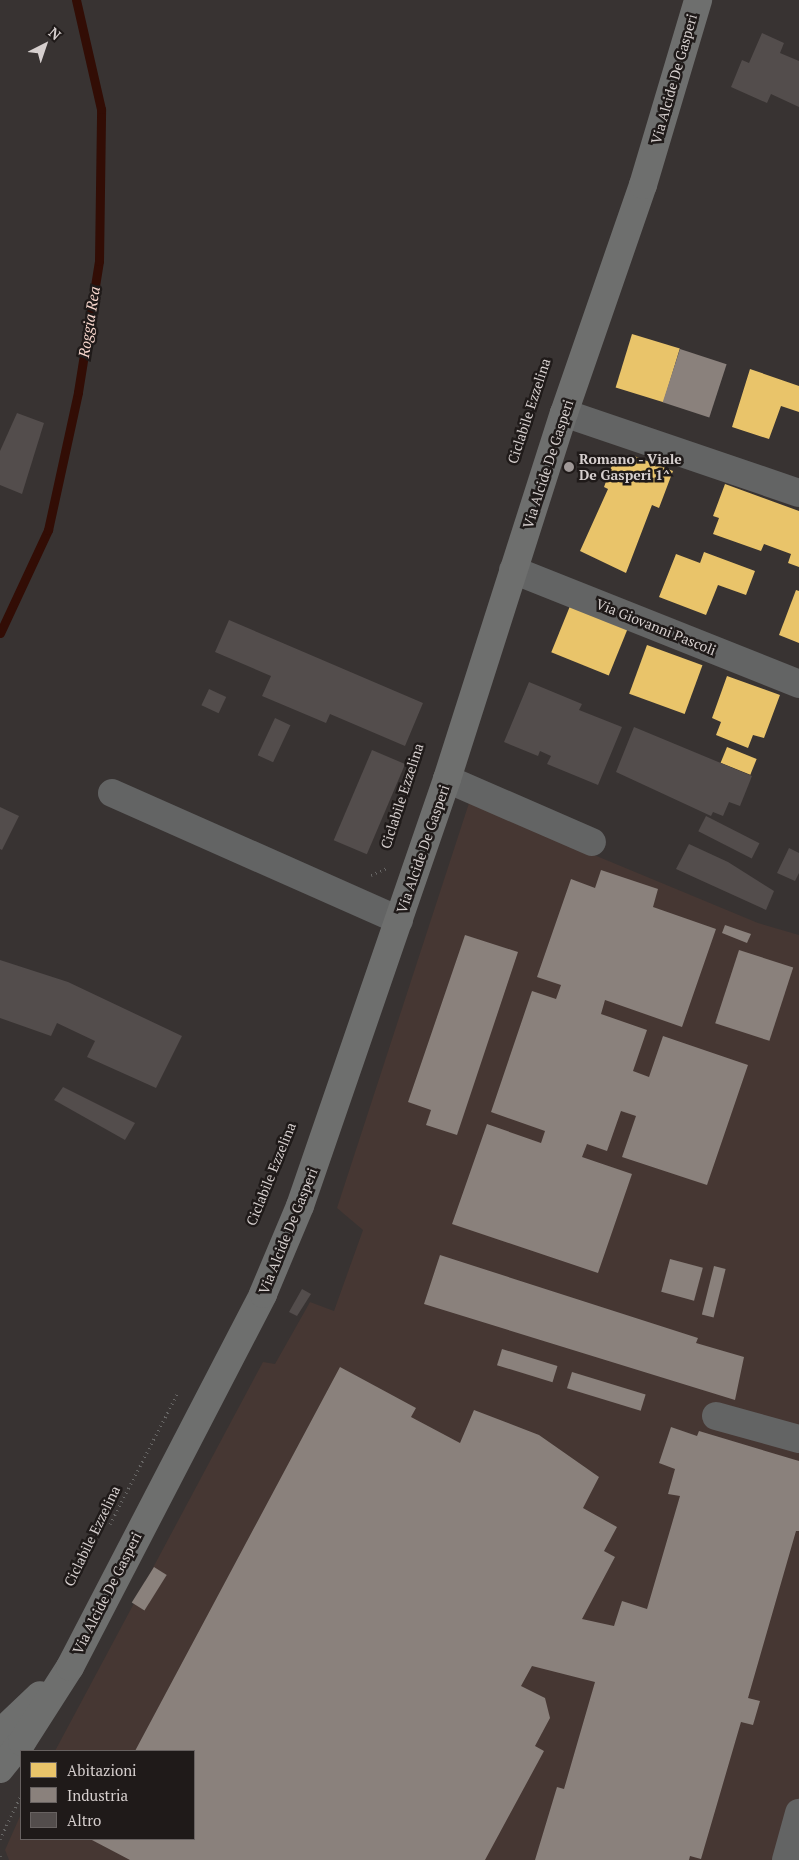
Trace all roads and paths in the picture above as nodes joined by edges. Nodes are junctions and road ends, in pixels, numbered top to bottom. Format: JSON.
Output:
{"nodes":[{"id":1,"x":698,"y":0,"type":"edge"},
{"id":2,"x":564,"y":413,"type":"junction"},
{"id":3,"x":799,"y":493,"type":"edge"},
{"id":4,"x":513,"y":570,"type":"junction"},
{"id":5,"x":799,"y":684,"type":"edge"},
{"id":6,"x":447,"y":780,"type":"junction"},
{"id":7,"x":112,"y":793,"type":"dead end"},
{"id":8,"x":592,"y":842,"type":"dead end"},
{"id":9,"x":391,"y":866,"type":"dead end"},
{"id":10,"x":364,"y":872,"type":"dead end"},
{"id":11,"x":399,"y":920,"type":"junction"},
{"id":12,"x":180,"y":1388,"type":"dead end"},
{"id":13,"x":716,"y":1416,"type":"dead end"},
{"id":14,"x":799,"y":1439,"type":"edge"},
{"id":15,"x":105,"y":1534,"type":"dead end"},
{"id":16,"x":70,"y":1666,"type":"junction"},
{"id":17,"x":0,"y":1732,"type":"edge"},
{"id":18,"x":0,"y":1770,"type":"edge"},
{"id":19,"x":20,"y":1797,"type":"edge"},
{"id":20,"x":799,"y":1813,"type":"edge"},
{"id":21,"x":0,"y":1840,"type":"edge"},
{"id":22,"x":0,"y":1856,"type":"edge"},
{"id":23,"x":2,"y":1860,"type":"edge"},
{"id":24,"x":786,"y":1860,"type":"edge"}],
"edges":[{"from":1,"to":2,"type":"main road","name":"Via Alcide De Gasperi"},
{"from":2,"to":3,"type":"street"},
{"from":2,"to":4,"type":"main road","name":"Via Alcide De Gasperi"},
{"from":4,"to":5,"type":"street","name":"Via Giovanni Pascoli"},
{"from":4,"to":6,"type":"main road","name":"Via Alcide De Gasperi"},
{"from":6,"to":8,"type":"street"},
{"from":6,"to":11,"type":"main road","name":"Via Alcide De Gasperi"},
{"from":7,"to":11,"type":"street"},
{"from":9,"to":10,"type":"path","name":"Ciclabile Ezzelina"},
{"from":11,"to":16,"type":"main road","name":"Via Alcide De Gasperi"},
{"from":12,"to":15,"type":"path","name":"Ciclabile Ezzelina"},
{"from":13,"to":14,"type":"street"},
{"from":16,"to":17,"type":"main road","name":"Via Alcide De Gasperi"},
{"from":16,"to":18,"type":"main road","name":"Via Alcide De Gasperi"},
{"from":19,"to":21,"type":"path"},
{"from":20,"to":24,"type":"street"},
{"from":22,"to":23,"type":"path"}]}
